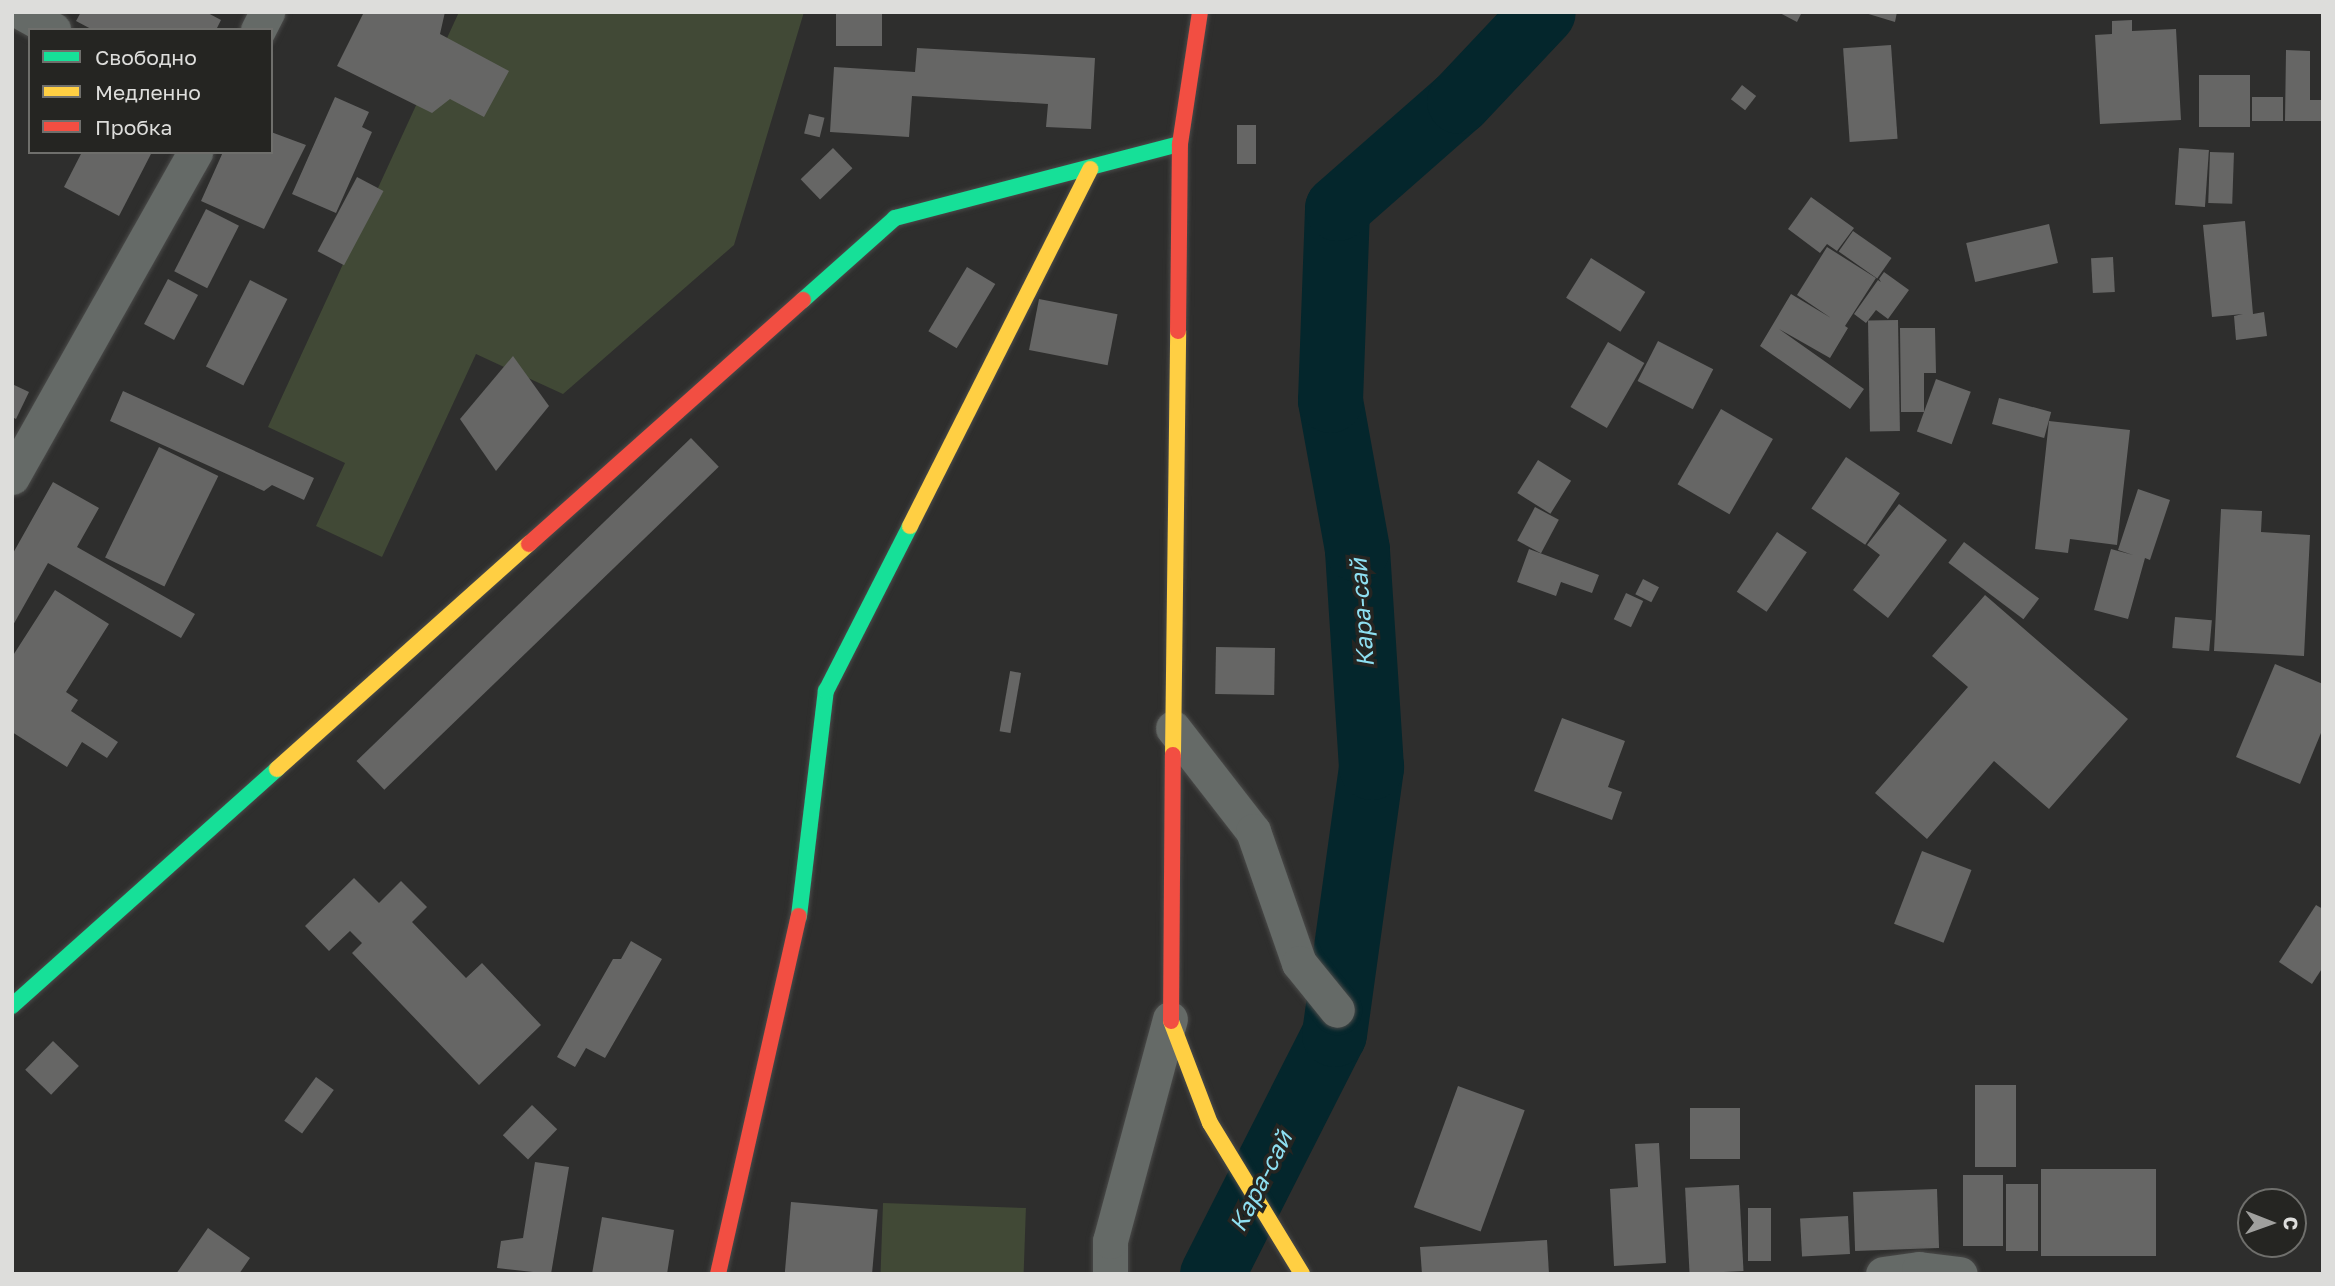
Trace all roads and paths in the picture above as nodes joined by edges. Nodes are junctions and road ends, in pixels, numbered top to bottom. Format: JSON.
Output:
{"nodes":[{"id":1,"x":21,"y":12,"type":"edge"},
{"id":2,"x":267,"y":12,"type":"edge"},
{"id":3,"x":1200,"y":12,"type":"edge"},
{"id":4,"x":49,"y":28,"type":"edge"},
{"id":5,"x":259,"y":28,"type":"edge"},
{"id":6,"x":1180,"y":144,"type":"junction"},
{"id":7,"x":194,"y":154,"type":"edge"},
{"id":8,"x":1090,"y":170,"type":"junction"},
{"id":9,"x":12,"y":477,"type":"edge"},
{"id":10,"x":1173,"y":728,"type":"junction"},
{"id":11,"x":12,"y":1006,"type":"edge"},
{"id":12,"x":1337,"y":1010,"type":"dead end"},
{"id":13,"x":1170,"y":1018,"type":"junction"},
{"id":14,"x":718,"y":1274,"type":"edge"},
{"id":15,"x":1110,"y":1274,"type":"edge"},
{"id":16,"x":1302,"y":1274,"type":"edge"},
{"id":17,"x":1883,"y":1274,"type":"edge"},
{"id":18,"x":1960,"y":1274,"type":"edge"}],
"edges":[{"from":1,"to":4,"type":"street"},
{"from":2,"to":5,"type":"street"},
{"from":3,"to":6,"type":"main road"},
{"from":6,"to":8,"type":"main road"},
{"from":6,"to":10,"type":"main road"},
{"from":7,"to":9,"type":"street"},
{"from":8,"to":11,"type":"main road"},
{"from":8,"to":14,"type":"main road"},
{"from":10,"to":12,"type":"street"},
{"from":10,"to":13,"type":"main road"},
{"from":13,"to":15,"type":"street"},
{"from":13,"to":16,"type":"main road"},
{"from":17,"to":18,"type":"street"}]}
